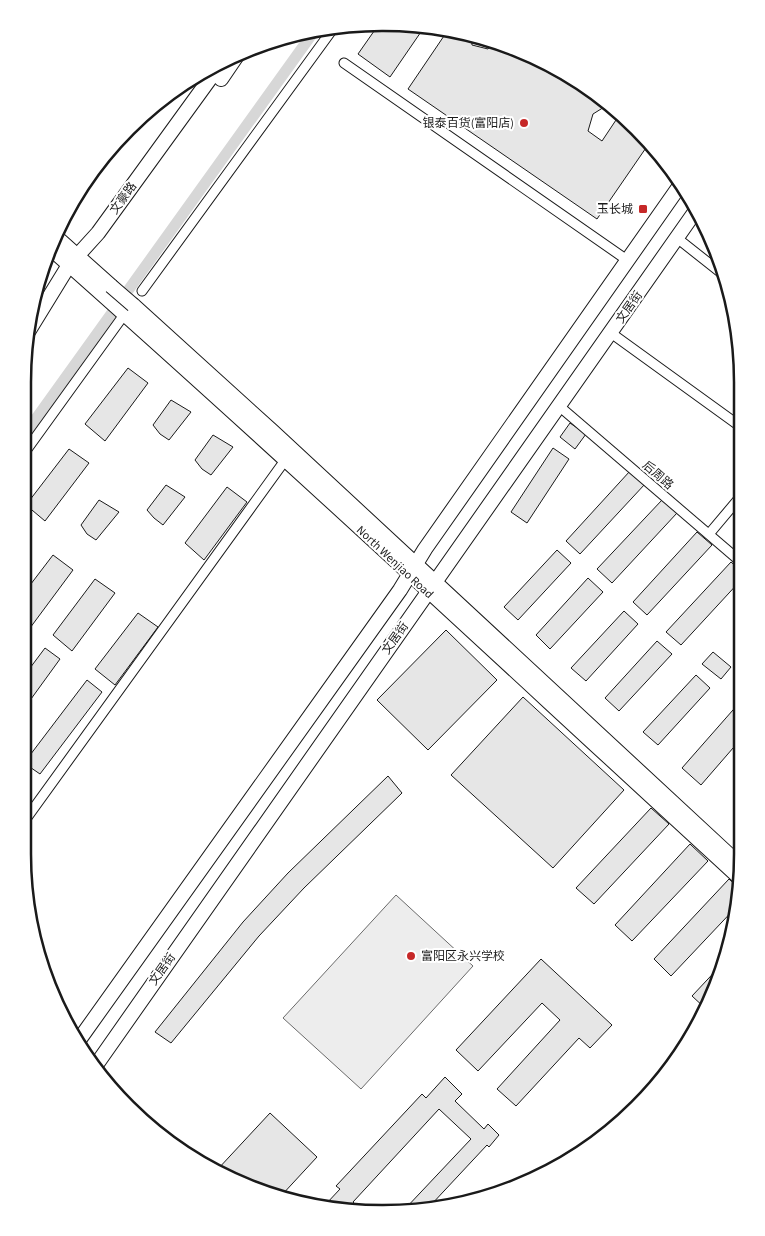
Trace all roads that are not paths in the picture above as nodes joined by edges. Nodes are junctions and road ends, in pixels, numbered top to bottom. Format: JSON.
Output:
{"nodes":[{"id":1,"x":328,"y":36,"type":"edge"},
{"id":2,"x":344,"y":63,"type":"dead end"},
{"id":3,"x":229,"y":66,"type":"edge"},
{"id":4,"x":213,"y":75,"type":"edge"},
{"id":5,"x":677,"y":190,"type":"edge"},
{"id":6,"x":692,"y":216,"type":"edge"},
{"id":7,"x":677,"y":238,"type":"junction"},
{"id":8,"x":60,"y":243,"type":"edge"},
{"id":9,"x":57,"y":252,"type":"edge"},
{"id":10,"x":627,"y":260,"type":"junction"},
{"id":11,"x":77,"y":263,"type":"junction"},
{"id":12,"x":714,"y":267,"type":"edge"},
{"id":13,"x":142,"y":291,"type":"dead end"},
{"id":14,"x":126,"y":313,"type":"junction"},
{"id":15,"x":37,"y":319,"type":"edge"},
{"id":16,"x":611,"y":333,"type":"junction"},
{"id":17,"x":559,"y":406,"type":"junction"},
{"id":18,"x":734,"y":422,"type":"edge"},
{"id":19,"x":31,"y":444,"type":"edge"},
{"id":20,"x":286,"y":459,"type":"junction"},
{"id":21,"x":734,"y":504,"type":"edge"},
{"id":22,"x":709,"y":534,"type":"junction"},
{"id":23,"x":734,"y":556,"type":"edge"},
{"id":24,"x":413,"y":570,"type":"junction"},
{"id":25,"x":431,"y":587,"type":"junction"},
{"id":26,"x":31,"y":812,"type":"edge"},
{"id":27,"x":734,"y":859,"type":"edge"},
{"id":28,"x":733,"y":872,"type":"edge"},
{"id":29,"x":82,"y":1036,"type":"edge"},
{"id":30,"x":99,"y":1061,"type":"edge"}],
"edges":[{"from":1,"to":13,"type":"street"},
{"from":2,"to":10,"type":"street"},
{"from":3,"to":11,"type":"street","name":"文豪路"},
{"from":4,"to":11,"type":"street","name":"文豪路"},
{"from":5,"to":10,"type":"street","name":"文居街"},
{"from":6,"to":7,"type":"street","name":"文居街"},
{"from":7,"to":12,"type":"street"},
{"from":7,"to":16,"type":"street","name":"文居街"},
{"from":8,"to":11,"type":"street","name":"North Wenjiao Road"},
{"from":9,"to":11,"type":"street","name":"North Wenjiao Road"},
{"from":10,"to":24,"type":"street","name":"文居街"},
{"from":11,"to":14,"type":"street","name":"North Wenjiao Road","bridge":true},
{"from":11,"to":15,"type":"street","name":"文豪路"},
{"from":14,"to":19,"type":"street"},
{"from":14,"to":20,"type":"street","name":"North Wenjiao Road"},
{"from":14,"to":24,"type":"street","name":"North Wenjiao Road"},
{"from":16,"to":17,"type":"street","name":"文居街"},
{"from":16,"to":18,"type":"street"},
{"from":17,"to":22,"type":"street","name":"后周路"},
{"from":17,"to":25,"type":"street","name":"文居街"},
{"from":20,"to":24,"type":"street","name":"North Wenjiao Road"},
{"from":20,"to":26,"type":"street"},
{"from":21,"to":22,"type":"street"},
{"from":22,"to":23,"type":"street","name":"后周路"},
{"from":24,"to":25,"type":"street","name":"North Wenjiao Road"},
{"from":24,"to":29,"type":"street","name":"文居街"},
{"from":25,"to":27,"type":"street","name":"North Wenjiao Road"},
{"from":25,"to":28,"type":"street","name":"North Wenjiao Road"},
{"from":25,"to":30,"type":"street","name":"文居街"}]}
